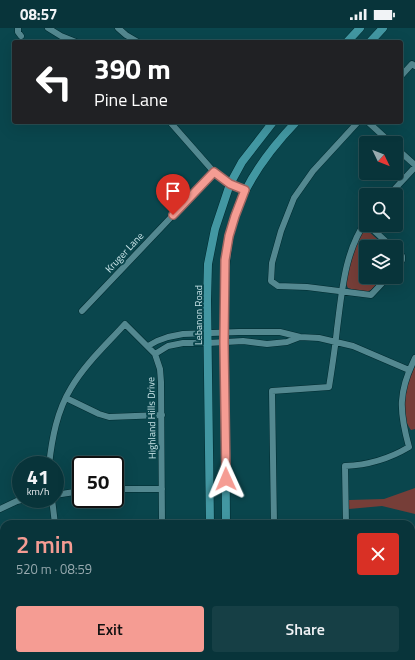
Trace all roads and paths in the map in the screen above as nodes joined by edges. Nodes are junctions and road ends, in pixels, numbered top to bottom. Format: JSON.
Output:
{"nodes":[{"id":1,"x":18,"y":28,"type":"edge"},
{"id":2,"x":48,"y":28,"type":"edge"},
{"id":3,"x":118,"y":28,"type":"edge"},
{"id":4,"x":360,"y":28,"type":"edge"},
{"id":5,"x":383,"y":28,"type":"edge"},
{"id":6,"x":21,"y":36,"type":"dead end"},
{"id":7,"x":71,"y":40,"type":"edge"},
{"id":8,"x":135,"y":40,"type":"edge"},
{"id":9,"x":349,"y":40,"type":"edge"},
{"id":10,"x":372,"y":40,"type":"edge"},
{"id":11,"x":414,"y":65,"type":"edge"},
{"id":12,"x":403,"y":74,"type":"edge"},
{"id":13,"x":172,"y":124,"type":"edge"},
{"id":14,"x":271,"y":124,"type":"edge"},
{"id":15,"x":294,"y":124,"type":"edge"},
{"id":16,"x":356,"y":124,"type":"edge"},
{"id":17,"x":370,"y":124,"type":"edge"},
{"id":18,"x":383,"y":136,"type":"edge"},
{"id":19,"x":403,"y":155,"type":"edge"},
{"id":20,"x":415,"y":166,"type":"edge"},
{"id":21,"x":214,"y":172,"type":"junction"},
{"id":22,"x":230,"y":184,"type":"junction"},
{"id":23,"x":396,"y":188,"type":"edge"},
{"id":24,"x":245,"y":190,"type":"junction"},
{"id":25,"x":360,"y":232,"type":"edge"},
{"id":26,"x":376,"y":232,"type":"edge"},
{"id":27,"x":384,"y":240,"type":"edge"},
{"id":28,"x":382,"y":284,"type":"edge"},
{"id":29,"x":342,"y":291,"type":"junction"},
{"id":30,"x":82,"y":311,"type":"dead end"},
{"id":31,"x":224,"y":332,"type":"junction"},
{"id":32,"x":207,"y":333,"type":"junction"},
{"id":33,"x":300,"y":337,"type":"junction"},
{"id":34,"x":336,"y":341,"type":"junction"},
{"id":35,"x":224,"y":342,"type":"junction"},
{"id":36,"x":208,"y":343,"type":"junction"},
{"id":37,"x":148,"y":346,"type":"junction"},
{"id":38,"x":155,"y":354,"type":"junction"},
{"id":39,"x":415,"y":358,"type":"edge"},
{"id":40,"x":409,"y":370,"type":"junction"},
{"id":41,"x":66,"y":398,"type":"junction"},
{"id":42,"x":162,"y":415,"type":"junction"},
{"id":43,"x":50,"y":456,"type":"edge"},
{"id":44,"x":124,"y":489,"type":"edge"},
{"id":45,"x":162,"y":489,"type":"junction"},
{"id":46,"x":12,"y":503,"type":"edge"},
{"id":47,"x":53,"y":508,"type":"edge"},
{"id":48,"x":0,"y":509,"type":"edge"},
{"id":49,"x":55,"y":520,"type":"edge"},
{"id":50,"x":162,"y":520,"type":"edge"},
{"id":51,"x":210,"y":520,"type":"edge"},
{"id":52,"x":226,"y":520,"type":"edge"},
{"id":53,"x":274,"y":520,"type":"edge"},
{"id":54,"x":346,"y":520,"type":"edge"}],
"edges":[{"from":1,"to":6,"type":"street"},
{"from":2,"to":7,"type":"street"},
{"from":3,"to":8,"type":"street"},
{"from":4,"to":9,"type":"main road"},
{"from":5,"to":10,"type":"main road"},
{"from":11,"to":12,"type":"street"},
{"from":13,"to":21,"type":"street"},
{"from":14,"to":22,"type":"main road","name":"Lebanon Road"},
{"from":15,"to":24,"type":"main road"},
{"from":16,"to":29,"type":"street"},
{"from":17,"to":18,"type":"street"},
{"from":19,"to":20,"type":"street"},
{"from":20,"to":23,"type":"street"},
{"from":21,"to":22,"type":"street"},
{"from":21,"to":30,"type":"street","name":"Kruger Lane"},
{"from":22,"to":24,"type":"street"},
{"from":22,"to":32,"type":"main road","name":"Lebanon Road"},
{"from":24,"to":31,"type":"main road"},
{"from":25,"to":29,"type":"street"},
{"from":26,"to":27,"type":"street"},
{"from":28,"to":29,"type":"street"},
{"from":29,"to":34,"type":"street"},
{"from":31,"to":32,"type":"street"},
{"from":31,"to":33,"type":"street"},
{"from":31,"to":35,"type":"main road"},
{"from":32,"to":36,"type":"main road","name":"Lebanon Road"},
{"from":32,"to":37,"type":"street"},
{"from":33,"to":34,"type":"street"},
{"from":33,"to":35,"type":"street"},
{"from":34,"to":40,"type":"street"},
{"from":34,"to":53,"type":"street"},
{"from":35,"to":36,"type":"street"},
{"from":35,"to":52,"type":"main road"},
{"from":36,"to":38,"type":"street"},
{"from":36,"to":51,"type":"main road","name":"Lebanon Road"},
{"from":37,"to":38,"type":"street","name":"Highland Hills Drive"},
{"from":37,"to":41,"type":"street","name":"Highland Hills Drive"},
{"from":38,"to":42,"type":"street","name":"Highland Hills Drive"},
{"from":39,"to":40,"type":"street"},
{"from":40,"to":54,"type":"street"},
{"from":41,"to":42,"type":"street"},
{"from":41,"to":43,"type":"street"},
{"from":42,"to":45,"type":"street","name":"Highland Hills Drive"},
{"from":44,"to":45,"type":"street"},
{"from":45,"to":50,"type":"street","name":"Highland Hills Drive"},
{"from":46,"to":48,"type":"street"},
{"from":47,"to":49,"type":"street"}]}
